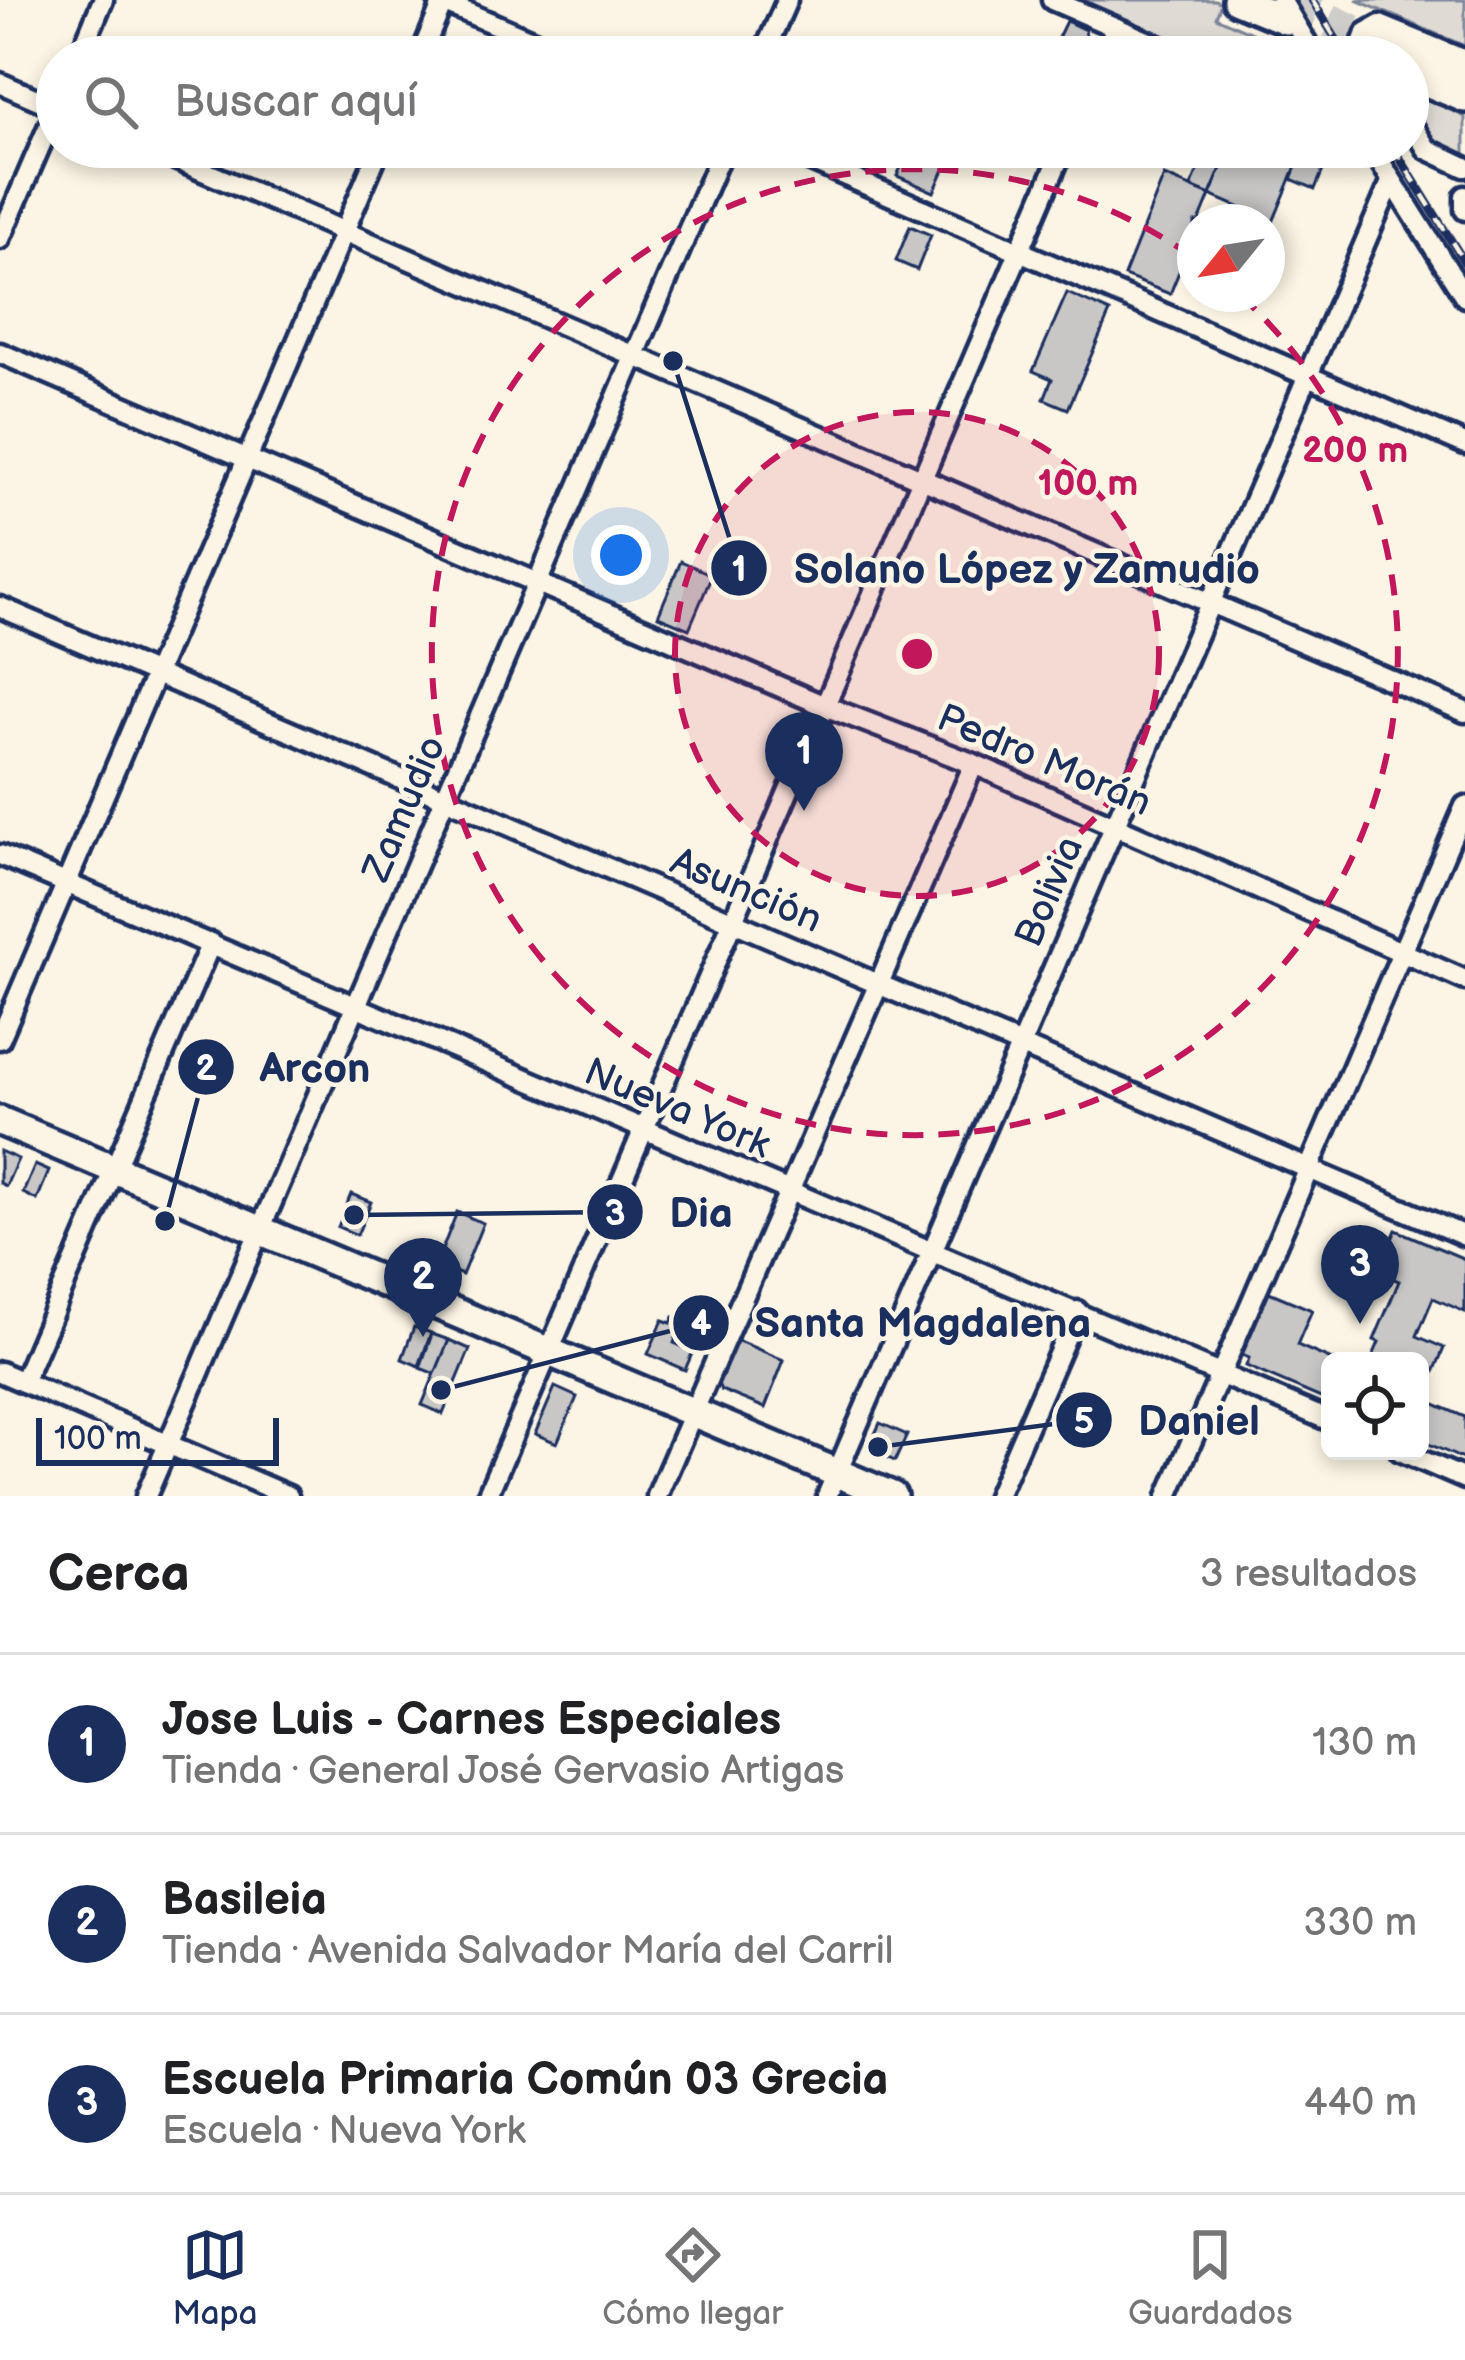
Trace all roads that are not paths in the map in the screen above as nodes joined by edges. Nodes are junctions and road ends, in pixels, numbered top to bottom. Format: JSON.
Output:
{"nodes":[{"id":1,"x":103,"y":0,"type":"edge"},
{"id":2,"x":787,"y":0,"type":"edge"},
{"id":3,"x":1052,"y":0,"type":"edge"},
{"id":4,"x":1238,"y":0,"type":"edge"},
{"id":5,"x":442,"y":1,"type":"edge"},
{"id":6,"x":1284,"y":10,"type":"edge"},
{"id":7,"x":1116,"y":28,"type":"junction"},
{"id":8,"x":88,"y":36,"type":"edge"},
{"id":9,"x":428,"y":36,"type":"edge"},
{"id":10,"x":523,"y":36,"type":"edge"},
{"id":11,"x":771,"y":36,"type":"edge"},
{"id":12,"x":1112,"y":36,"type":"edge"},
{"id":13,"x":1135,"y":36,"type":"edge"},
{"id":14,"x":1301,"y":36,"type":"tunnel mouth"},
{"id":15,"x":1365,"y":36,"type":"tunnel mouth"},
{"id":16,"x":1407,"y":36,"type":"edge"},
{"id":17,"x":1429,"y":45,"type":"edge"},
{"id":18,"x":1465,"y":60,"type":"edge"},
{"id":19,"x":1429,"y":65,"type":"edge"},
{"id":20,"x":1465,"y":76,"type":"edge"},
{"id":21,"x":0,"y":83,"type":"edge"},
{"id":22,"x":1429,"y":83,"type":"edge"},
{"id":23,"x":1465,"y":98,"type":"edge"},
{"id":24,"x":36,"y":99,"type":"edge"},
{"id":25,"x":1429,"y":150,"type":"edge"},
{"id":26,"x":36,"y":156,"type":"edge"},
{"id":27,"x":1465,"y":167,"type":"edge"},
{"id":28,"x":195,"y":168,"type":"edge"},
{"id":29,"x":371,"y":168,"type":"edge"},
{"id":30,"x":715,"y":168,"type":"edge"},
{"id":31,"x":827,"y":168,"type":"edge"},
{"id":32,"x":1055,"y":168,"type":"edge"},
{"id":33,"x":1383,"y":168,"type":"edge"},
{"id":34,"x":1391,"y":182,"type":"junction"},
{"id":35,"x":1465,"y":196,"type":"edge"},
{"id":36,"x":1465,"y":210,"type":"edge"},
{"id":37,"x":343,"y":232,"type":"junction"},
{"id":38,"x":0,"y":239,"type":"edge"},
{"id":39,"x":1019,"y":251,"type":"junction"},
{"id":40,"x":1465,"y":298,"type":"edge"},
{"id":41,"x":0,"y":353,"type":"edge"},
{"id":42,"x":636,"y":357,"type":"junction"},
{"id":43,"x":1309,"y":376,"type":"junction"},
{"id":44,"x":1465,"y":443,"type":"edge"},
{"id":45,"x":247,"y":459,"type":"junction"},
{"id":46,"x":920,"y":478,"type":"junction"},
{"id":47,"x":537,"y":582,"type":"junction"},
{"id":48,"x":1209,"y":602,"type":"junction"},
{"id":49,"x":0,"y":607,"type":"edge"},
{"id":50,"x":155,"y":674,"type":"junction"},
{"id":51,"x":824,"y":706,"type":"junction"},
{"id":52,"x":1465,"y":712,"type":"edge"},
{"id":53,"x":974,"y":764,"type":"junction"},
{"id":54,"x":444,"y":798,"type":"junction"},
{"id":55,"x":1465,"y":806,"type":"edge"},
{"id":56,"x":1114,"y":827,"type":"junction"},
{"id":57,"x":0,"y":855,"type":"edge"},
{"id":58,"x":67,"y":884,"type":"junction"},
{"id":59,"x":732,"y":921,"type":"junction"},
{"id":60,"x":211,"y":943,"type":"junction"},
{"id":61,"x":1401,"y":953,"type":"junction"},
{"id":62,"x":1465,"y":980,"type":"edge"},
{"id":63,"x":878,"y":984,"type":"junction"},
{"id":64,"x":358,"y":1008,"type":"junction"},
{"id":65,"x":0,"y":1039,"type":"edge"},
{"id":66,"x":1019,"y":1045,"type":"junction"},
{"id":67,"x":0,"y":1121,"type":"edge"},
{"id":68,"x":642,"y":1130,"type":"junction"},
{"id":69,"x":113,"y":1168,"type":"junction"},
{"id":70,"x":1308,"y":1169,"type":"junction"},
{"id":71,"x":788,"y":1192,"type":"junction"},
{"id":72,"x":262,"y":1230,"type":"junction"},
{"id":73,"x":1465,"y":1236,"type":"edge"},
{"id":74,"x":931,"y":1250,"type":"junction"},
{"id":75,"x":1077,"y":1311,"type":"junction"},
{"id":76,"x":548,"y":1350,"type":"junction"},
{"id":77,"x":0,"y":1372,"type":"edge"},
{"id":78,"x":1221,"y":1374,"type":"junction"},
{"id":79,"x":23,"y":1382,"type":"junction"},
{"id":80,"x":692,"y":1412,"type":"junction"},
{"id":81,"x":1321,"y":1417,"type":"edge"},
{"id":82,"x":168,"y":1444,"type":"junction"},
{"id":83,"x":1421,"y":1460,"type":"edge"},
{"id":84,"x":1465,"y":1479,"type":"edge"},
{"id":85,"x":832,"y":1484,"type":"edge"},
{"id":86,"x":146,"y":1496,"type":"edge"},
{"id":87,"x":288,"y":1496,"type":"edge"},
{"id":88,"x":487,"y":1496,"type":"edge"},
{"id":89,"x":657,"y":1496,"type":"edge"},
{"id":90,"x":892,"y":1496,"type":"edge"},
{"id":91,"x":997,"y":1496,"type":"edge"},
{"id":92,"x":1168,"y":1496,"type":"edge"}],
"edges":[{"from":1,"to":8,"type":"street"},
{"from":2,"to":11,"type":"street"},
{"from":3,"to":7,"type":"street"},
{"from":4,"to":6,"type":"main road"},
{"from":5,"to":9,"type":"street"},
{"from":5,"to":10,"type":"street"},
{"from":6,"to":14,"type":"street"},
{"from":7,"to":12,"type":"street"},
{"from":7,"to":13,"type":"street"},
{"from":15,"to":16,"type":"street"},
{"from":17,"to":18,"type":"street"},
{"from":19,"to":20,"type":"main road"},
{"from":21,"to":24,"type":"street"},
{"from":22,"to":23,"type":"main road"},
{"from":25,"to":27,"type":"street"},
{"from":26,"to":38,"type":"street"},
{"from":28,"to":37,"type":"street"},
{"from":29,"to":37,"type":"street"},
{"from":30,"to":42,"type":"street","name":"Zamudio"},
{"from":31,"to":39,"type":"street"},
{"from":32,"to":39,"type":"street"},
{"from":33,"to":34,"type":"street"},
{"from":34,"to":40,"type":"street"},
{"from":34,"to":43,"type":"street","name":"Bolivia"},
{"from":35,"to":36,"type":"street"},
{"from":37,"to":42,"type":"street"},
{"from":37,"to":45,"type":"street"},
{"from":39,"to":43,"type":"street"},
{"from":39,"to":46,"type":"street"},
{"from":41,"to":45,"type":"street","name":"Pedro Morán"},
{"from":42,"to":46,"type":"street"},
{"from":42,"to":47,"type":"street","name":"Zamudio"},
{"from":43,"to":44,"type":"street"},
{"from":43,"to":48,"type":"street","name":"Bolivia"},
{"from":45,"to":47,"type":"street","name":"Pedro Morán"},
{"from":45,"to":50,"type":"street"},
{"from":46,"to":48,"type":"street"},
{"from":46,"to":51,"type":"street"},
{"from":47,"to":51,"type":"street","name":"Pedro Morán"},
{"from":47,"to":54,"type":"street","name":"Zamudio"},
{"from":48,"to":52,"type":"street"},
{"from":48,"to":56,"type":"street","name":"Bolivia"},
{"from":49,"to":50,"type":"street","name":"Asunción"},
{"from":50,"to":54,"type":"street","name":"Asunción"},
{"from":50,"to":58,"type":"street"},
{"from":51,"to":53,"type":"street","name":"Pedro Morán"},
{"from":51,"to":59,"type":"street"},
{"from":53,"to":56,"type":"street","name":"Pedro Morán"},
{"from":53,"to":63,"type":"street"},
{"from":54,"to":59,"type":"street","name":"Asunción"},
{"from":54,"to":64,"type":"street","name":"Zamudio"},
{"from":55,"to":61,"type":"street"},
{"from":56,"to":61,"type":"street","name":"Pedro Morán"},
{"from":56,"to":66,"type":"street","name":"Bolivia"},
{"from":57,"to":58,"type":"street","name":"Nueva York"},
{"from":58,"to":60,"type":"street","name":"Nueva York"},
{"from":58,"to":65,"type":"street"},
{"from":59,"to":63,"type":"street","name":"Asunción"},
{"from":59,"to":68,"type":"street"},
{"from":60,"to":64,"type":"street","name":"Nueva York"},
{"from":60,"to":69,"type":"street"},
{"from":61,"to":62,"type":"street","name":"Pedro Morán"},
{"from":61,"to":70,"type":"street"},
{"from":63,"to":66,"type":"street","name":"Asunción"},
{"from":63,"to":71,"type":"street"},
{"from":64,"to":68,"type":"street","name":"Nueva York"},
{"from":64,"to":72,"type":"street","name":"Zamudio"},
{"from":66,"to":70,"type":"street","name":"Asunción"},
{"from":66,"to":74,"type":"street","name":"Bolivia"},
{"from":67,"to":69,"type":"main road"},
{"from":68,"to":71,"type":"street","name":"Nueva York"},
{"from":68,"to":76,"type":"street"},
{"from":69,"to":72,"type":"main road"},
{"from":69,"to":79,"type":"street"},
{"from":70,"to":73,"type":"street","name":"Asunción"},
{"from":70,"to":78,"type":"street"},
{"from":71,"to":74,"type":"street","name":"Nueva York"},
{"from":71,"to":80,"type":"street"},
{"from":72,"to":76,"type":"main road"},
{"from":72,"to":82,"type":"street","name":"Zamudio"},
{"from":74,"to":75,"type":"street","name":"Nueva York"},
{"from":74,"to":85,"type":"street","name":"Bolivia"},
{"from":75,"to":78,"type":"street","name":"Nueva York"},
{"from":75,"to":91,"type":"street"},
{"from":76,"to":80,"type":"main road"},
{"from":76,"to":88,"type":"street"},
{"from":77,"to":79,"type":"street"},
{"from":78,"to":81,"type":"street","name":"Nueva York"},
{"from":78,"to":92,"type":"street"},
{"from":79,"to":82,"type":"street"},
{"from":80,"to":85,"type":"main road"},
{"from":80,"to":89,"type":"street"},
{"from":82,"to":86,"type":"street","name":"Zamudio"},
{"from":82,"to":87,"type":"street"},
{"from":83,"to":84,"type":"street"},
{"from":85,"to":90,"type":"main road"}]}
